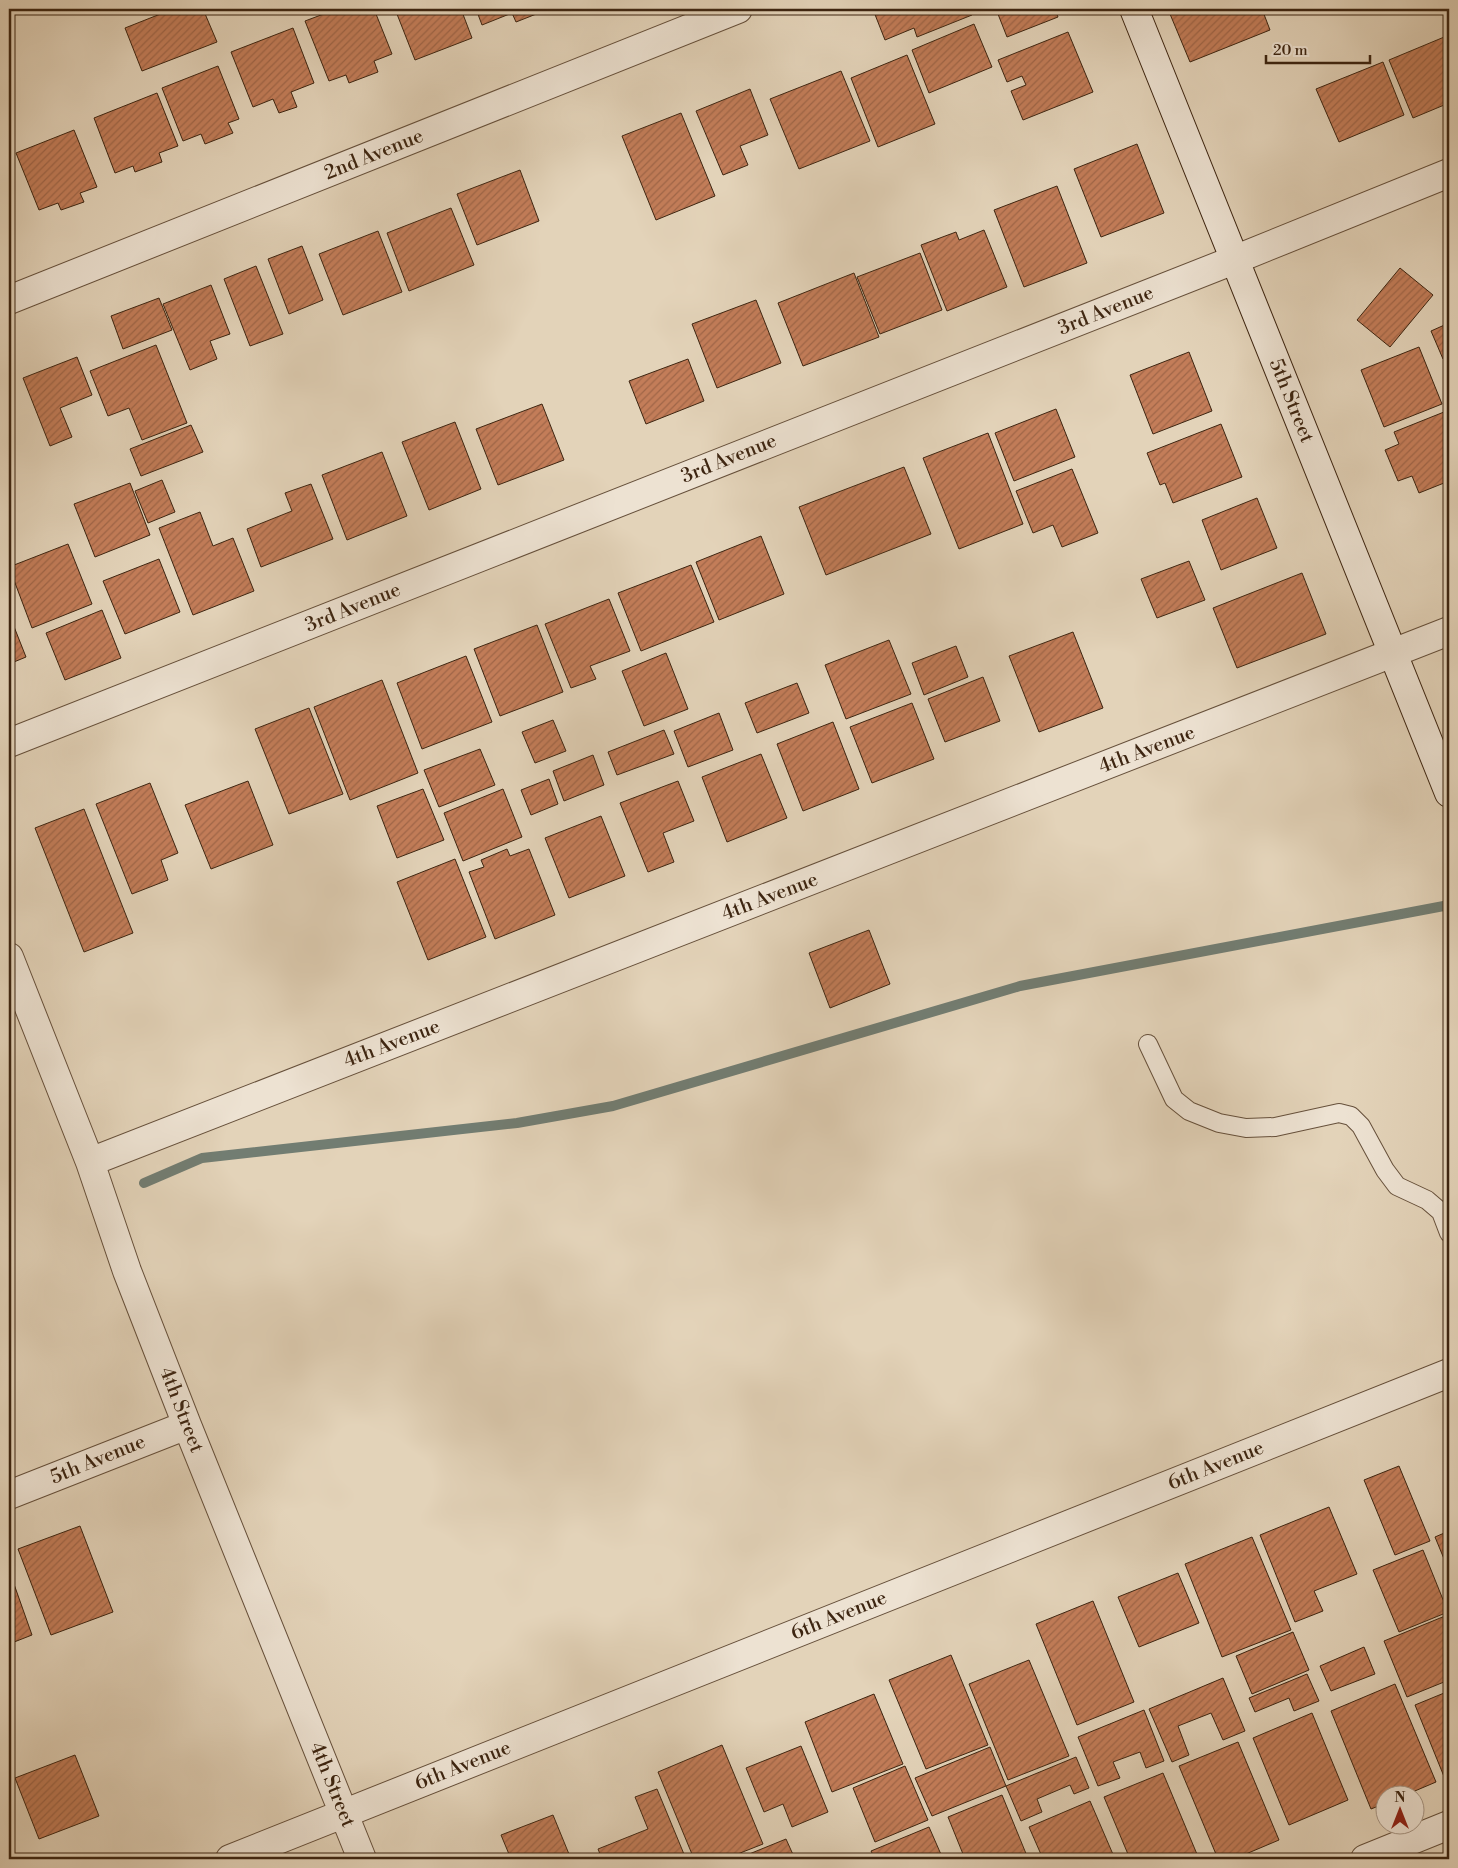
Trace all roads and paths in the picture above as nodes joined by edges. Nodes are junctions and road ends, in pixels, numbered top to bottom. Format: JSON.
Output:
{"nodes":[{"id":1,"x":738,"y":9,"type":"edge"},
{"id":2,"x":1134,"y":9,"type":"edge"},
{"id":3,"x":1449,"y":173,"type":"edge"},
{"id":4,"x":1234,"y":260,"type":"junction"},
{"id":5,"x":9,"y":300,"type":"edge"},
{"id":6,"x":1449,"y":631,"type":"edge"},
{"id":7,"x":1394,"y":653,"type":"junction"},
{"id":8,"x":9,"y":743,"type":"edge"},
{"id":9,"x":1449,"y":793,"type":"edge"},
{"id":10,"x":9,"y":957,"type":"edge"},
{"id":11,"x":1148,"y":1044,"type":"dead end"},
{"id":12,"x":90,"y":1162,"type":"junction"},
{"id":13,"x":1449,"y":1233,"type":"edge"},
{"id":14,"x":1449,"y":1373,"type":"edge"},
{"id":15,"x":187,"y":1425,"type":"junction"},
{"id":16,"x":9,"y":1495,"type":"edge"},
{"id":17,"x":344,"y":1813,"type":"junction"},
{"id":18,"x":1449,"y":1825,"type":"edge"},
{"id":19,"x":230,"y":1859,"type":"edge"},
{"id":20,"x":362,"y":1859,"type":"edge"},
{"id":21,"x":1365,"y":1859,"type":"edge"}],
"edges":[{"from":1,"to":5,"type":"street","name":"2nd Avenue"},
{"from":2,"to":4,"type":"street","name":"5th Street"},
{"from":3,"to":4,"type":"street","name":"3rd Avenue"},
{"from":4,"to":7,"type":"street","name":"5th Street"},
{"from":4,"to":8,"type":"street","name":"3rd Avenue"},
{"from":6,"to":7,"type":"street","name":"4th Avenue"},
{"from":7,"to":9,"type":"street","name":"5th Street"},
{"from":7,"to":12,"type":"street","name":"4th Avenue"},
{"from":10,"to":12,"type":"street","name":"4th Street"},
{"from":11,"to":13,"type":"lane"},
{"from":12,"to":15,"type":"street","name":"4th Street"},
{"from":14,"to":17,"type":"street","name":"6th Avenue"},
{"from":15,"to":16,"type":"street","name":"5th Avenue"},
{"from":15,"to":17,"type":"street","name":"4th Street"},
{"from":17,"to":19,"type":"street","name":"6th Avenue"},
{"from":17,"to":20,"type":"street","name":"4th Street"},
{"from":18,"to":21,"type":"street"}]}
